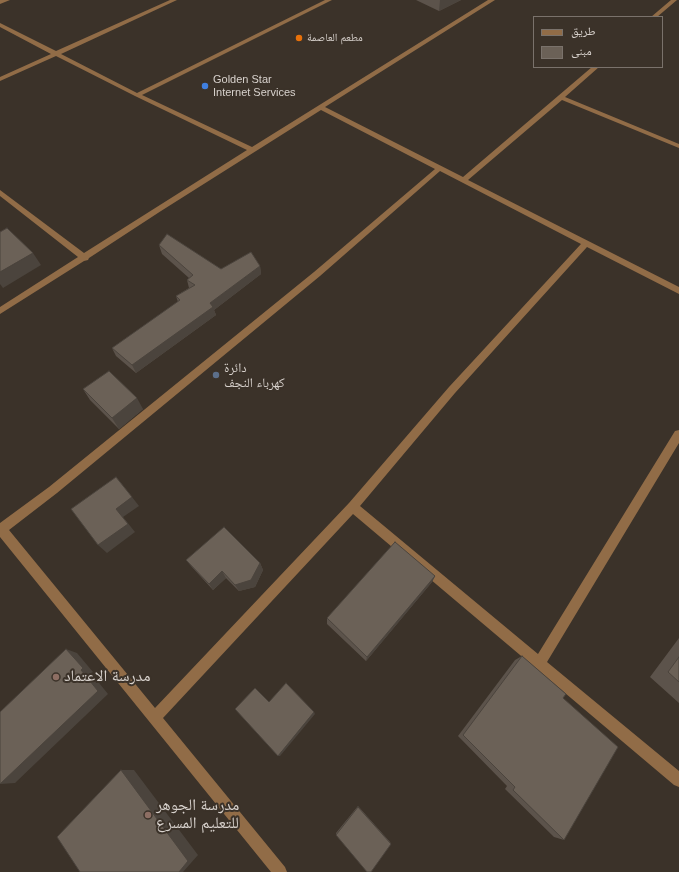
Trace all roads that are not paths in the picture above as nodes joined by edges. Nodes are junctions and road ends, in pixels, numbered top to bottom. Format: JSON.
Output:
{"nodes":[{"id":1,"x":7,"y":0,"type":"edge"},
{"id":2,"x":174,"y":0,"type":"edge"},
{"id":3,"x":318,"y":0,"type":"edge"},
{"id":4,"x":492,"y":0,"type":"edge"},
{"id":5,"x":674,"y":0,"type":"edge"},
{"id":6,"x":327,"y":1,"type":"edge"},
{"id":7,"x":0,"y":2,"type":"edge"},
{"id":8,"x":655,"y":16,"type":"edge"},
{"id":9,"x":0,"y":25,"type":"edge"},
{"id":10,"x":56,"y":54,"type":"junction"},
{"id":11,"x":595,"y":68,"type":"edge"},
{"id":12,"x":0,"y":80,"type":"edge"},
{"id":13,"x":137,"y":95,"type":"junction"},
{"id":14,"x":561,"y":97,"type":"junction"},
{"id":15,"x":322,"y":108,"type":"junction"},
{"id":16,"x":679,"y":146,"type":"edge"},
{"id":17,"x":253,"y":150,"type":"junction"},
{"id":18,"x":440,"y":168,"type":"junction"},
{"id":19,"x":463,"y":181,"type":"junction"},
{"id":20,"x":0,"y":192,"type":"edge"},
{"id":21,"x":586,"y":243,"type":"junction"},
{"id":22,"x":85,"y":258,"type":"junction"},
{"id":23,"x":679,"y":291,"type":"edge"},
{"id":24,"x":0,"y":311,"type":"edge"},
{"id":25,"x":679,"y":434,"type":"edge"},
{"id":26,"x":353,"y":507,"type":"junction"},
{"id":27,"x":0,"y":529,"type":"edge"},
{"id":28,"x":540,"y":662,"type":"junction"},
{"id":29,"x":154,"y":718,"type":"junction"},
{"id":30,"x":679,"y":780,"type":"edge"},
{"id":31,"x":280,"y":872,"type":"edge"}],
"edges":[{"from":1,"to":7,"type":"street"},
{"from":2,"to":10,"type":"street"},
{"from":3,"to":6,"type":"street"},
{"from":4,"to":15,"type":"street"},
{"from":5,"to":8,"type":"street"},
{"from":6,"to":13,"type":"street"},
{"from":9,"to":10,"type":"street"},
{"from":10,"to":12,"type":"street"},
{"from":10,"to":13,"type":"street"},
{"from":11,"to":14,"type":"street"},
{"from":13,"to":17,"type":"street"},
{"from":14,"to":16,"type":"street"},
{"from":14,"to":19,"type":"street"},
{"from":15,"to":17,"type":"street"},
{"from":15,"to":18,"type":"street"},
{"from":17,"to":22,"type":"street"},
{"from":18,"to":19,"type":"street"},
{"from":18,"to":27,"type":"street"},
{"from":19,"to":21,"type":"street"},
{"from":20,"to":22,"type":"street"},
{"from":21,"to":23,"type":"street"},
{"from":21,"to":26,"type":"street"},
{"from":22,"to":24,"type":"street"},
{"from":25,"to":28,"type":"street"},
{"from":26,"to":28,"type":"street"},
{"from":26,"to":29,"type":"street"},
{"from":27,"to":29,"type":"street"},
{"from":28,"to":30,"type":"street"},
{"from":29,"to":31,"type":"street"}]}
